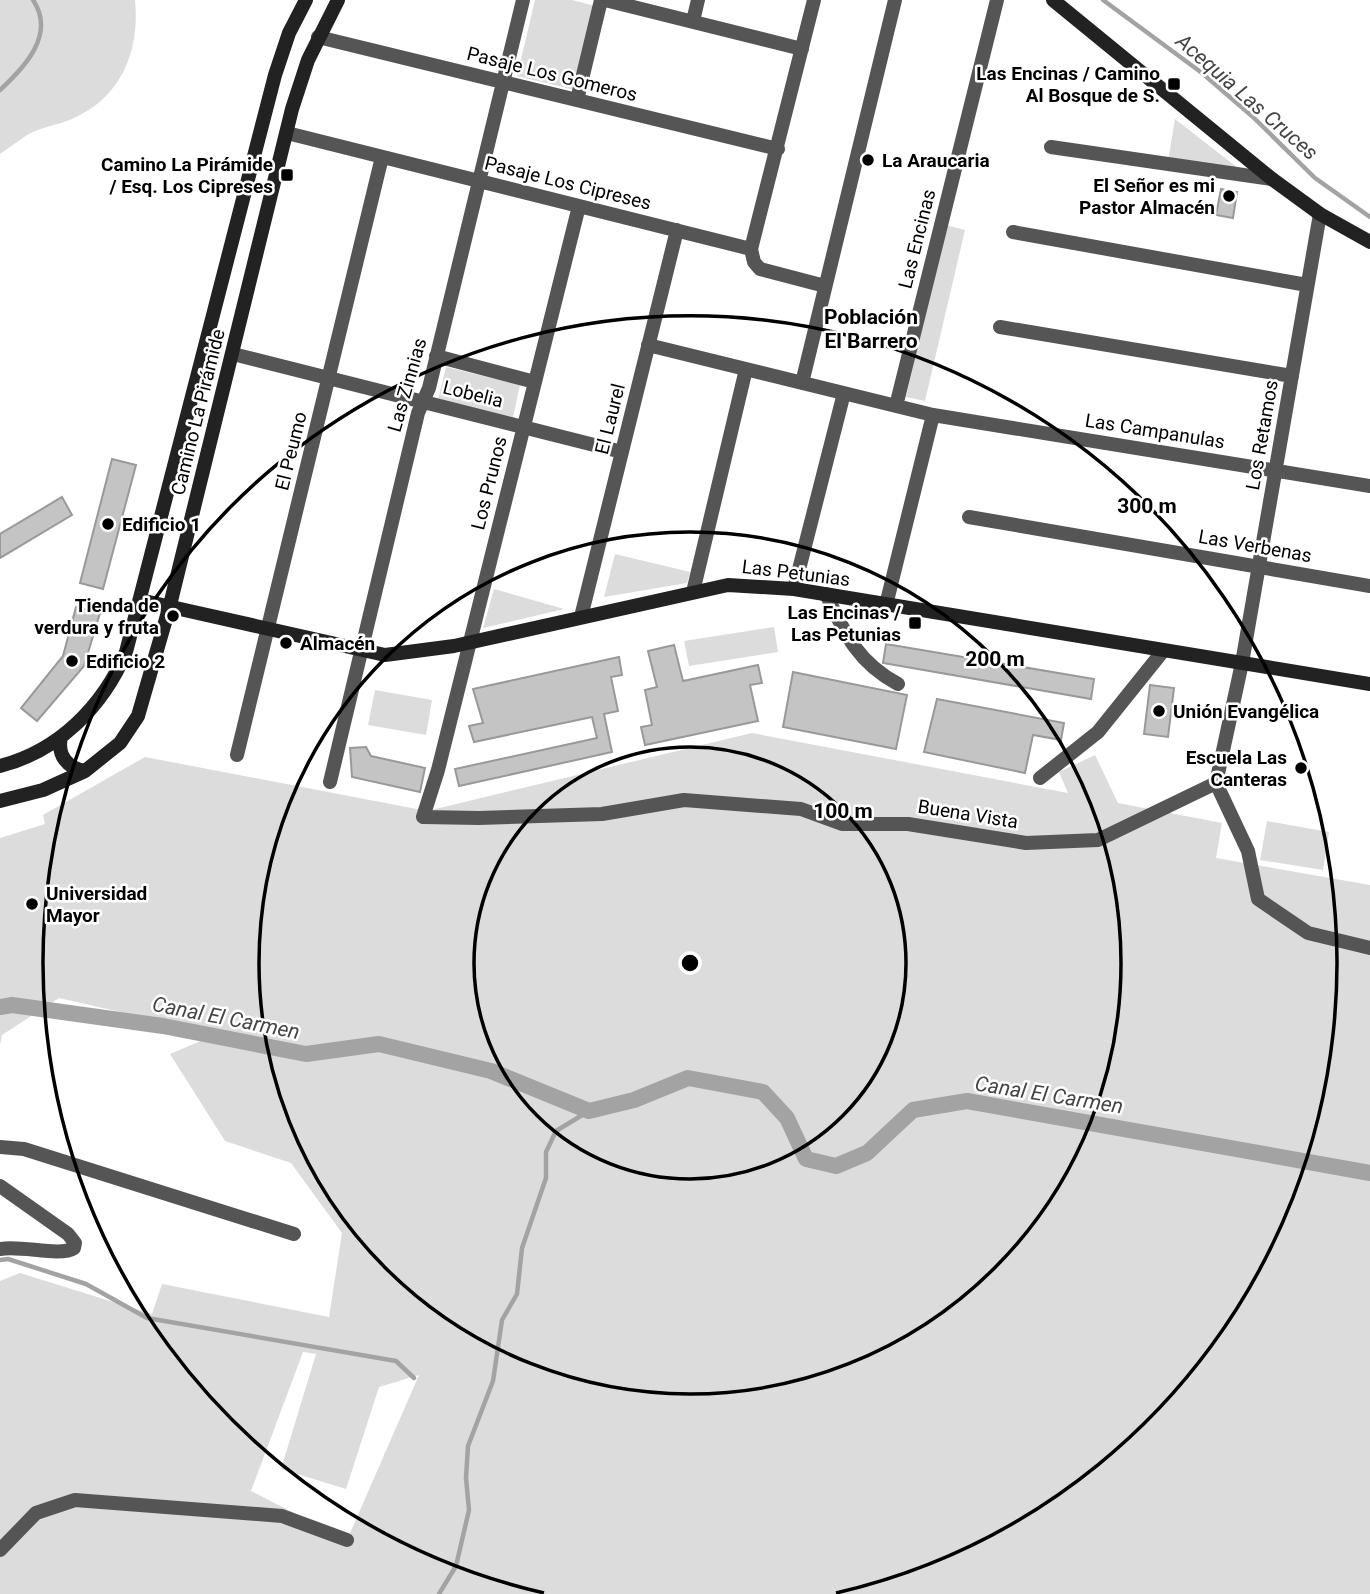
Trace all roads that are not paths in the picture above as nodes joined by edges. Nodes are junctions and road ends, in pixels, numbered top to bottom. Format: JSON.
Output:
{"nodes":[{"id":1,"x":306,"y":0,"type":"edge"},
{"id":2,"x":338,"y":0,"type":"edge"},
{"id":3,"x":523,"y":0,"type":"edge"},
{"id":4,"x":603,"y":0,"type":"edge"},
{"id":5,"x":698,"y":0,"type":"edge"},
{"id":6,"x":814,"y":0,"type":"edge"},
{"id":7,"x":895,"y":0,"type":"edge"},
{"id":8,"x":997,"y":0,"type":"edge"},
{"id":9,"x":1053,"y":0,"type":"edge"},
{"id":10,"x":693,"y":22,"type":"junction"},
{"id":11,"x":318,"y":37,"type":"junction"},
{"id":12,"x":802,"y":48,"type":"junction"},
{"id":13,"x":503,"y":82,"type":"junction"},
{"id":14,"x":577,"y":100,"type":"junction"},
{"id":15,"x":287,"y":133,"type":"junction"},
{"id":16,"x":1051,"y":148,"type":"dead end"},
{"id":17,"x":778,"y":149,"type":"junction"},
{"id":18,"x":382,"y":157,"type":"junction"},
{"id":19,"x":1272,"y":179,"type":"junction"},
{"id":20,"x":479,"y":181,"type":"junction"},
{"id":21,"x":579,"y":206,"type":"junction"},
{"id":22,"x":1320,"y":214,"type":"junction"},
{"id":23,"x":677,"y":230,"type":"junction"},
{"id":24,"x":1013,"y":232,"type":"dead end"},
{"id":25,"x":1370,"y":242,"type":"edge"},
{"id":26,"x":751,"y":249,"type":"junction"},
{"id":27,"x":1307,"y":285,"type":"junction"},
{"id":28,"x":825,"y":286,"type":"junction"},
{"id":29,"x":999,"y":327,"type":"dead end"},
{"id":30,"x":648,"y":345,"type":"junction"},
{"id":31,"x":233,"y":354,"type":"junction"},
{"id":32,"x":436,"y":356,"type":"junction"},
{"id":33,"x":746,"y":369,"type":"junction"},
{"id":34,"x":1292,"y":376,"type":"junction"},
{"id":35,"x":328,"y":378,"type":"junction"},
{"id":36,"x":535,"y":382,"type":"junction"},
{"id":37,"x":802,"y":383,"type":"junction"},
{"id":38,"x":844,"y":393,"type":"junction"},
{"id":39,"x":423,"y":402,"type":"junction"},
{"id":40,"x":895,"y":405,"type":"junction"},
{"id":41,"x":933,"y":415,"type":"junction"},
{"id":42,"x":523,"y":427,"type":"junction"},
{"id":43,"x":622,"y":452,"type":"junction"},
{"id":44,"x":1275,"y":470,"type":"junction"},
{"id":45,"x":1370,"y":486,"type":"edge"},
{"id":46,"x":969,"y":517,"type":"dead end"},
{"id":47,"x":1259,"y":566,"type":"junction"},
{"id":48,"x":1370,"y":586,"type":"edge"},
{"id":49,"x":794,"y":589,"type":"junction"},
{"id":50,"x":693,"y":592,"type":"junction"},
{"id":51,"x":826,"y":594,"type":"junction"},
{"id":52,"x":140,"y":600,"type":"junction"},
{"id":53,"x":886,"y":605,"type":"junction"},
{"id":54,"x":170,"y":606,"type":"junction"},
{"id":55,"x":581,"y":617,"type":"junction"},
{"id":56,"x":267,"y":629,"type":"junction"},
{"id":57,"x":470,"y":640,"type":"junction"},
{"id":58,"x":362,"y":651,"type":"junction"},
{"id":59,"x":1163,"y":651,"type":"junction"},
{"id":60,"x":1242,"y":663,"type":"junction"},
{"id":61,"x":898,"y":684,"type":"dead end"},
{"id":62,"x":1370,"y":684,"type":"edge"},
{"id":63,"x":61,"y":737,"type":"junction"},
{"id":64,"x":237,"y":755,"type":"dead end"},
{"id":65,"x":0,"y":766,"type":"edge"},
{"id":66,"x":438,"y":770,"type":"joint"},
{"id":67,"x":85,"y":771,"type":"junction"},
{"id":68,"x":1040,"y":778,"type":"dead end"},
{"id":69,"x":330,"y":782,"type":"dead end"},
{"id":70,"x":1216,"y":783,"type":"junction"},
{"id":71,"x":0,"y":801,"type":"edge"},
{"id":72,"x":1370,"y":948,"type":"edge"},
{"id":73,"x":0,"y":1147,"type":"edge"},
{"id":74,"x":0,"y":1186,"type":"edge"},
{"id":75,"x":294,"y":1234,"type":"dead end"},
{"id":76,"x":0,"y":1249,"type":"edge"},
{"id":77,"x":347,"y":1540,"type":"dead end"},
{"id":78,"x":0,"y":1550,"type":"edge"}],
"edges":[{"from":1,"to":52,"type":"street","name":"Camino La Pirámide"},
{"from":2,"to":11,"type":"street","name":"Camino La Pirámide"},
{"from":3,"to":13,"type":"street","name":"Las Zinnias"},
{"from":4,"to":10,"type":"street"},
{"from":4,"to":14,"type":"street"},
{"from":5,"to":10,"type":"street"},
{"from":6,"to":12,"type":"street"},
{"from":7,"to":28,"type":"street"},
{"from":8,"to":40,"type":"street","name":"Las Encinas"},
{"from":9,"to":19,"type":"street"},
{"from":10,"to":12,"type":"street"},
{"from":11,"to":13,"type":"street","name":"Pasaje Los Gomeros"},
{"from":11,"to":15,"type":"street","name":"Camino La Pirámide"},
{"from":12,"to":17,"type":"street"},
{"from":13,"to":14,"type":"street","name":"Pasaje Los Gomeros"},
{"from":13,"to":20,"type":"street","name":"Las Zinnias"},
{"from":14,"to":17,"type":"street","name":"Pasaje Los Gomeros"},
{"from":15,"to":18,"type":"street","name":"Pasaje Los Cipreses"},
{"from":15,"to":31,"type":"street","name":"Camino La Pirámide"},
{"from":16,"to":19,"type":"street"},
{"from":17,"to":26,"type":"street"},
{"from":18,"to":20,"type":"street","name":"Pasaje Los Cipreses"},
{"from":18,"to":35,"type":"street","name":"El Peumo"},
{"from":19,"to":22,"type":"street"},
{"from":20,"to":21,"type":"street","name":"Pasaje Los Cipreses"},
{"from":20,"to":32,"type":"street","name":"Las Zinnias"},
{"from":21,"to":23,"type":"street","name":"Pasaje Los Cipreses"},
{"from":21,"to":36,"type":"street","name":"Los Prunos"},
{"from":22,"to":25,"type":"street"},
{"from":22,"to":27,"type":"street","name":"Los Retamos"},
{"from":23,"to":26,"type":"street","name":"Pasaje Los Cipreses"},
{"from":23,"to":30,"type":"street","name":"El Laurel"},
{"from":24,"to":27,"type":"street"},
{"from":26,"to":28,"type":"street"},
{"from":27,"to":34,"type":"street","name":"Los Retamos"},
{"from":28,"to":37,"type":"street"},
{"from":29,"to":34,"type":"street"},
{"from":30,"to":33,"type":"street","name":"Las Campanulas"},
{"from":30,"to":43,"type":"street","name":"El Laurel"},
{"from":31,"to":35,"type":"street","name":"Lobelia"},
{"from":31,"to":54,"type":"street","name":"Camino La Pirámide"},
{"from":32,"to":36,"type":"street","name":"Lobelia"},
{"from":32,"to":39,"type":"street","name":"Las Zinnias"},
{"from":33,"to":37,"type":"street","name":"Las Campanulas"},
{"from":33,"to":50,"type":"street"},
{"from":34,"to":44,"type":"street","name":"Los Retamos"},
{"from":35,"to":39,"type":"street","name":"Lobelia"},
{"from":35,"to":56,"type":"street","name":"El Peumo"},
{"from":36,"to":42,"type":"street","name":"Los Prunos"},
{"from":37,"to":38,"type":"street","name":"Las Campanulas"},
{"from":38,"to":40,"type":"street","name":"Las Campanulas"},
{"from":38,"to":49,"type":"street"},
{"from":39,"to":42,"type":"street","name":"Lobelia"},
{"from":39,"to":58,"type":"street","name":"Las Zinnias"},
{"from":40,"to":41,"type":"street","name":"Las Campanulas"},
{"from":41,"to":44,"type":"street","name":"Las Campanulas"},
{"from":41,"to":53,"type":"street"},
{"from":42,"to":43,"type":"street","name":"Lobelia"},
{"from":42,"to":57,"type":"street","name":"Los Prunos"},
{"from":43,"to":55,"type":"street","name":"El Laurel"},
{"from":44,"to":45,"type":"street","name":"Las Campanulas"},
{"from":44,"to":47,"type":"street","name":"Los Retamos"},
{"from":46,"to":47,"type":"street","name":"Las Verbenas"},
{"from":47,"to":48,"type":"street","name":"Las Verbenas"},
{"from":47,"to":60,"type":"street","name":"Los Retamos"},
{"from":49,"to":50,"type":"street","name":"Las Petunias"},
{"from":49,"to":51,"type":"street","name":"Las Petunias"},
{"from":50,"to":55,"type":"street","name":"Las Petunias"},
{"from":51,"to":53,"type":"street","name":"Las Petunias"},
{"from":51,"to":61,"type":"street"},
{"from":52,"to":54,"type":"street","name":"Las Petunias"},
{"from":52,"to":63,"type":"street","name":"Camino La Pirámide"},
{"from":53,"to":59,"type":"street","name":"Las Petunias"},
{"from":54,"to":56,"type":"street","name":"Las Petunias"},
{"from":54,"to":67,"type":"street","name":"Camino La Pirámide"},
{"from":55,"to":57,"type":"street","name":"Las Petunias"},
{"from":56,"to":58,"type":"street","name":"Las Petunias"},
{"from":56,"to":64,"type":"street","name":"El Peumo"},
{"from":57,"to":58,"type":"street","name":"Las Petunias"},
{"from":57,"to":66,"type":"street","name":"Los Prunos"},
{"from":58,"to":69,"type":"street","name":"Las Zinnias"},
{"from":59,"to":60,"type":"street","name":"Las Petunias"},
{"from":59,"to":68,"type":"street"},
{"from":60,"to":62,"type":"street","name":"Las Petunias"},
{"from":60,"to":70,"type":"street"},
{"from":63,"to":65,"type":"street","name":"Camino La Pirámide"},
{"from":63,"to":67,"type":"street"},
{"from":66,"to":70,"type":"street","name":"Buena Vista"},
{"from":67,"to":71,"type":"street","name":"Camino La Pirámide"},
{"from":70,"to":72,"type":"street"},
{"from":73,"to":75,"type":"street"},
{"from":74,"to":76,"type":"street"},
{"from":77,"to":78,"type":"street"}]}
